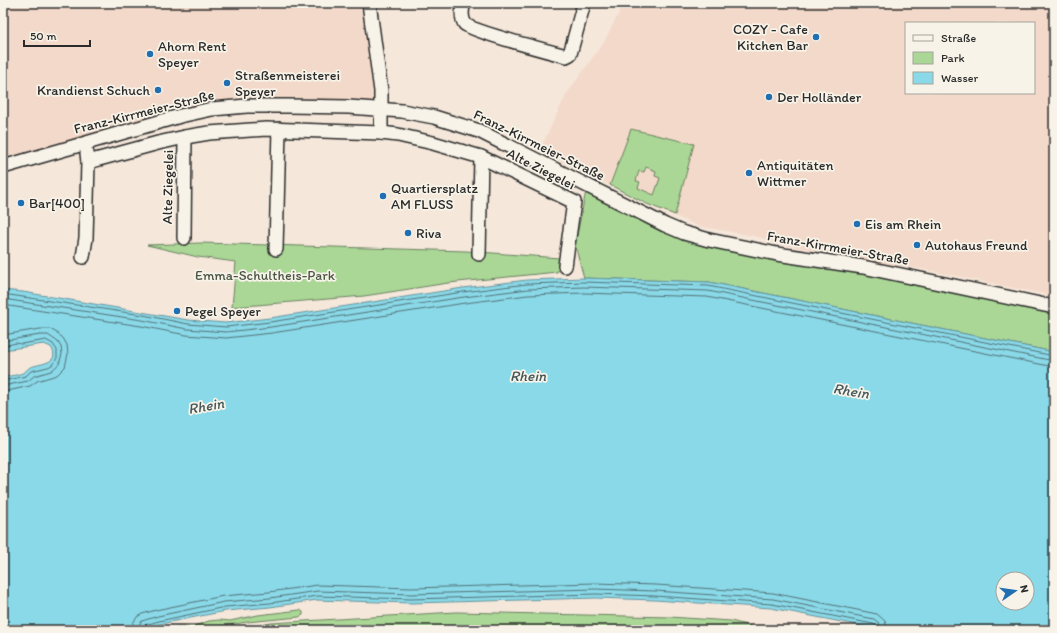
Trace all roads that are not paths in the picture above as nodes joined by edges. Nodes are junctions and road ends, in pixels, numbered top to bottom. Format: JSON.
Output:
{"nodes":[{"id":1,"x":368,"y":3,"type":"edge"},
{"id":2,"x":464,"y":3,"type":"edge"},
{"id":3,"x":584,"y":3,"type":"edge"},
{"id":4,"x":382,"y":109,"type":"junction"},
{"id":5,"x":279,"y":129,"type":"junction"},
{"id":6,"x":381,"y":133,"type":"junction"},
{"id":7,"x":185,"y":137,"type":"junction"},
{"id":8,"x":86,"y":143,"type":"junction"},
{"id":9,"x":481,"y":157,"type":"junction"},
{"id":10,"x":88,"y":162,"type":"junction"},
{"id":11,"x":3,"y":167,"type":"edge"},
{"id":12,"x":581,"y":182,"type":"junction"},
{"id":13,"x":574,"y":202,"type":"junction"},
{"id":14,"x":184,"y":238,"type":"dead end"},
{"id":15,"x":276,"y":248,"type":"dead end"},
{"id":16,"x":479,"y":254,"type":"dead end"},
{"id":17,"x":83,"y":257,"type":"dead end"},
{"id":18,"x":565,"y":266,"type":"dead end"},
{"id":19,"x":1054,"y":307,"type":"edge"}],
"edges":[{"from":1,"to":4,"type":"street"},
{"from":2,"to":3,"type":"street"},
{"from":4,"to":6,"type":"street"},
{"from":4,"to":8,"type":"street","name":"Franz-Kirrmeier-Straße"},
{"from":4,"to":12,"type":"street","name":"Franz-Kirrmeier-Straße"},
{"from":5,"to":6,"type":"street","name":"Alte Ziegelei"},
{"from":5,"to":7,"type":"street","name":"Alte Ziegelei"},
{"from":5,"to":15,"type":"street"},
{"from":6,"to":9,"type":"street","name":"Alte Ziegelei"},
{"from":7,"to":10,"type":"street","name":"Alte Ziegelei"},
{"from":7,"to":14,"type":"street","name":"Alte Ziegelei"},
{"from":8,"to":10,"type":"street"},
{"from":8,"to":11,"type":"street","name":"Franz-Kirrmeier-Straße"},
{"from":9,"to":13,"type":"street","name":"Alte Ziegelei"},
{"from":9,"to":16,"type":"street"},
{"from":10,"to":17,"type":"street"},
{"from":12,"to":13,"type":"street"},
{"from":12,"to":19,"type":"street","name":"Franz-Kirrmeier-Straße"},
{"from":13,"to":18,"type":"street","name":"Alte Ziegelei"}]}
